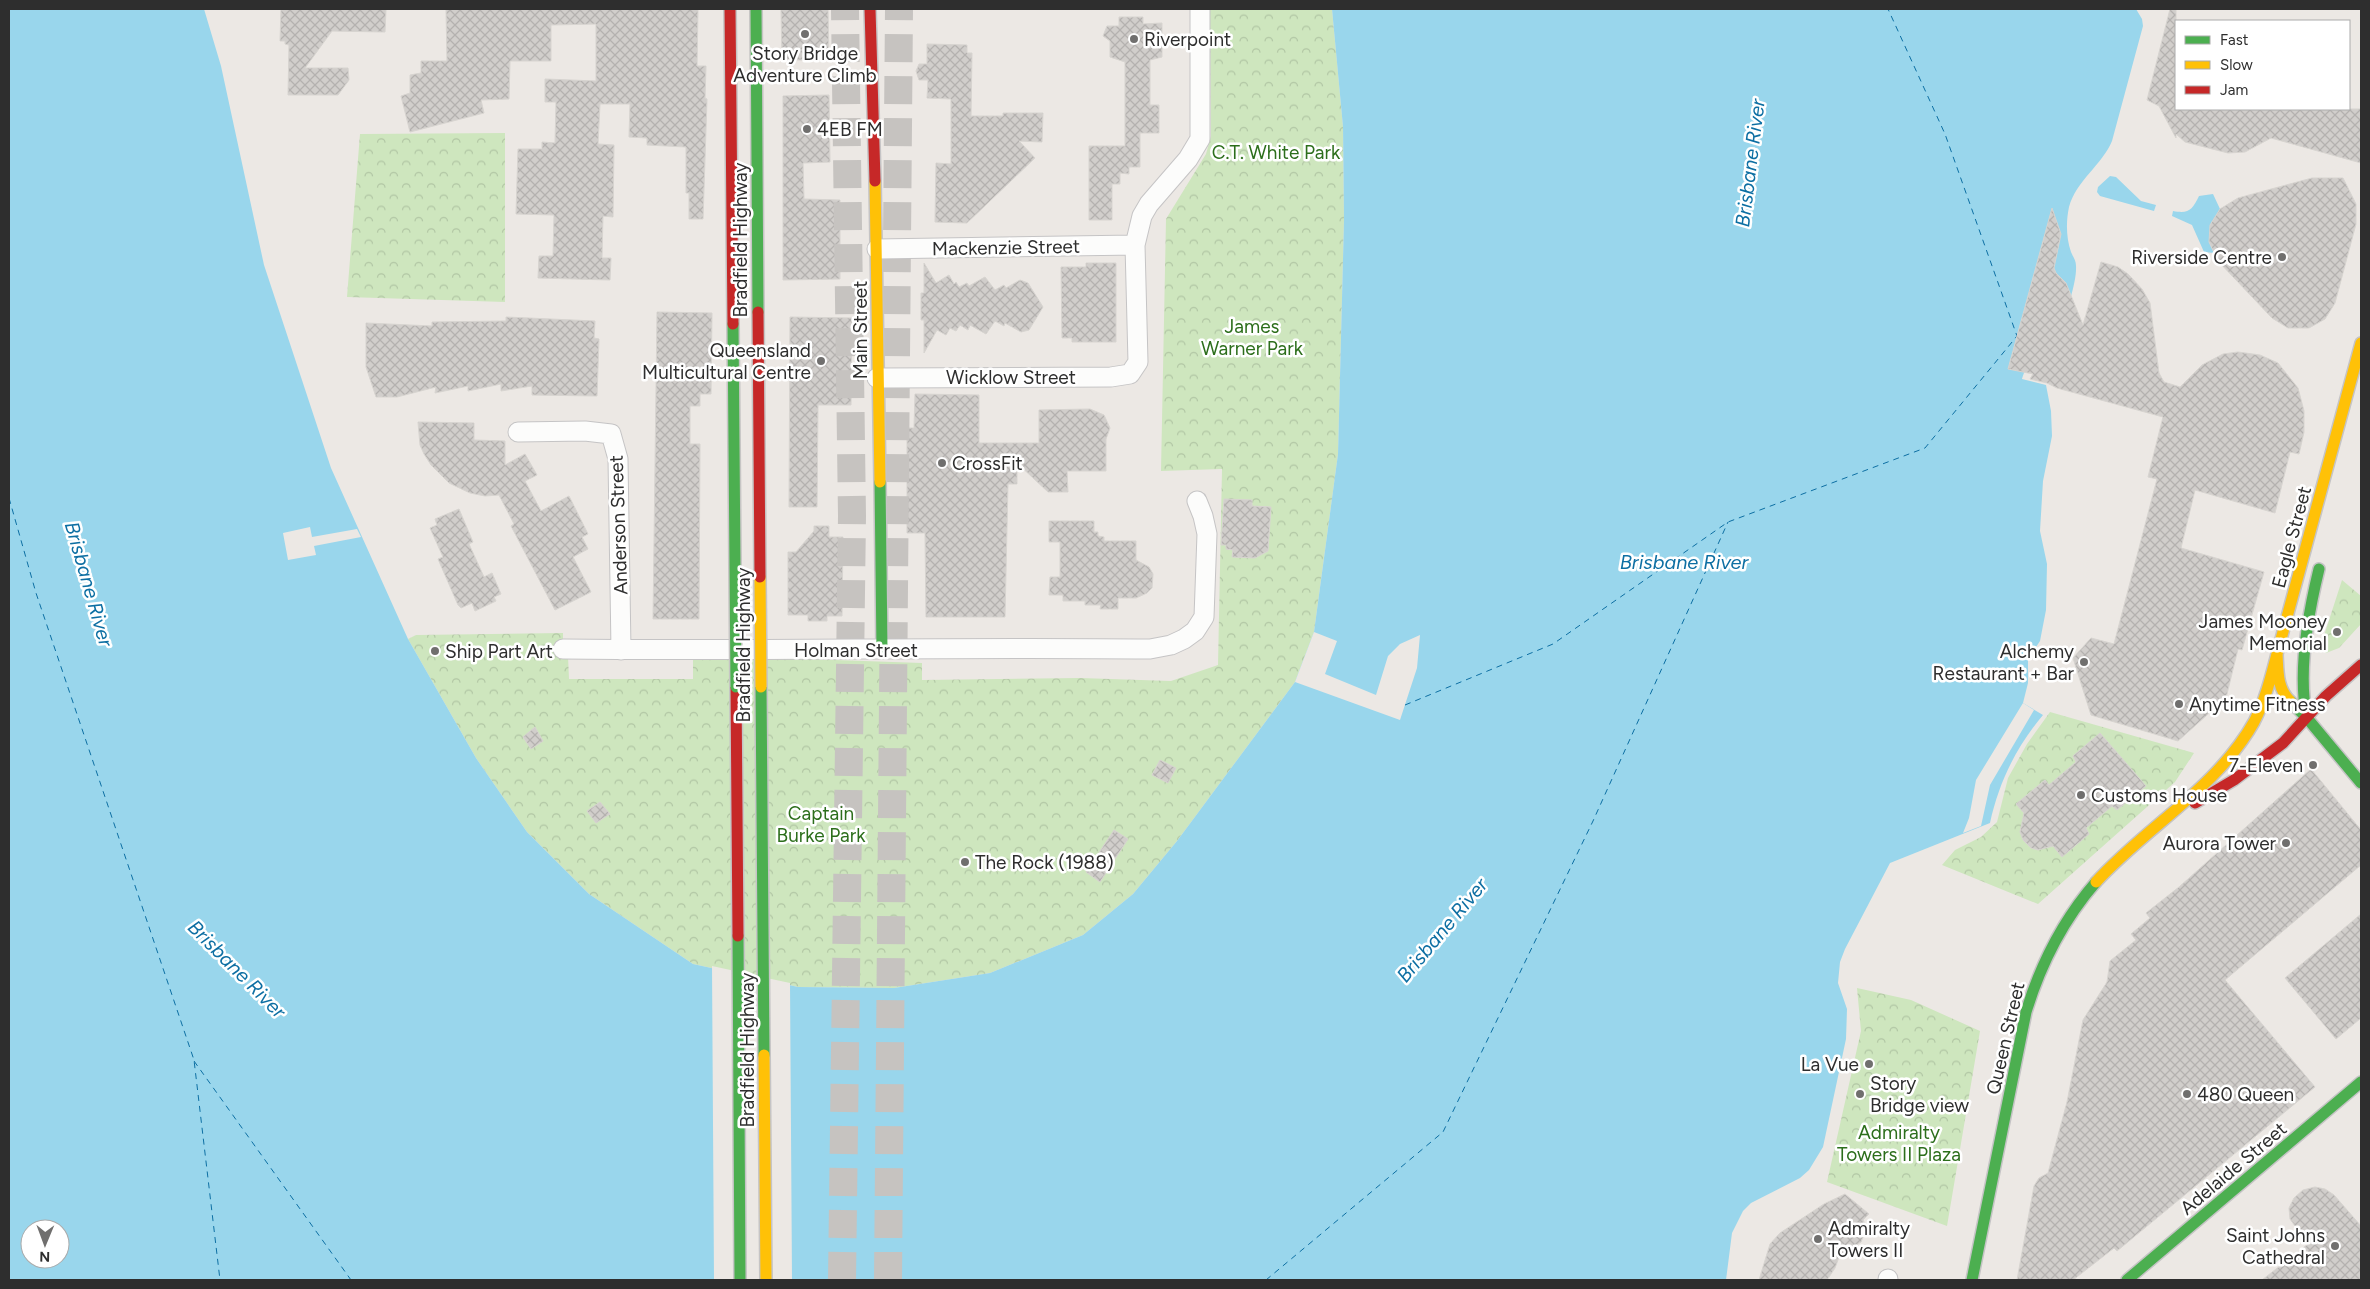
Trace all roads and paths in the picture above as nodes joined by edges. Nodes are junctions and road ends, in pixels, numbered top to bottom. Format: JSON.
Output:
{"nodes":[{"id":1,"x":730,"y":9,"type":"edge"},
{"id":2,"x":756,"y":9,"type":"edge"},
{"id":3,"x":870,"y":9,"type":"edge"},
{"id":4,"x":1200,"y":9,"type":"edge"},
{"id":5,"x":1136,"y":245,"type":"junction"},
{"id":6,"x":876,"y":249,"type":"junction"},
{"id":7,"x":2361,"y":343,"type":"edge"},
{"id":8,"x":877,"y":378,"type":"junction"},
{"id":9,"x":518,"y":432,"type":"dead end"},
{"id":10,"x":1197,"y":501,"type":"dead end"},
{"id":11,"x":2323,"y":554,"type":"dead end"},
{"id":12,"x":563,"y":649,"type":"dead end"},
{"id":13,"x":621,"y":650,"type":"junction"},
{"id":14,"x":882,"y":650,"type":"junction"},
{"id":15,"x":2277,"y":654,"type":"junction"},
{"id":16,"x":2361,"y":665,"type":"edge"},
{"id":17,"x":2307,"y":718,"type":"junction"},
{"id":18,"x":2361,"y":783,"type":"edge"},
{"id":19,"x":2166,"y":818,"type":"junction"},
{"id":20,"x":2361,"y":1082,"type":"edge"},
{"id":21,"x":740,"y":1280,"type":"edge"},
{"id":22,"x":766,"y":1280,"type":"edge"},
{"id":23,"x":1972,"y":1280,"type":"edge"},
{"id":24,"x":2127,"y":1280,"type":"edge"}],
"edges":[{"from":1,"to":21,"type":"main road","name":"Bradfield Highway","bridge":true},
{"from":2,"to":22,"type":"main road","name":"Bradfield Highway","bridge":true},
{"from":3,"to":6,"type":"main road","name":"Main Street"},
{"from":4,"to":5,"type":"street"},
{"from":5,"to":6,"type":"street","name":"Mackenzie Street"},
{"from":5,"to":8,"type":"street","name":"Wicklow Street"},
{"from":6,"to":8,"type":"main road","name":"Main Street"},
{"from":7,"to":15,"type":"main road","name":"Eagle Street"},
{"from":8,"to":14,"type":"main road","name":"Main Street"},
{"from":9,"to":13,"type":"street","name":"Anderson Street"},
{"from":10,"to":14,"type":"street","name":"Holman Street"},
{"from":11,"to":17,"type":"main road","name":"Eagle Street"},
{"from":12,"to":13,"type":"street","name":"Holman Street"},
{"from":13,"to":14,"type":"street","name":"Holman Street"},
{"from":15,"to":17,"type":"main road","name":"Eagle Street"},
{"from":15,"to":19,"type":"main road","name":"Queen Street"},
{"from":16,"to":17,"type":"main road","name":"Queen Street"},
{"from":17,"to":18,"type":"main road"},
{"from":17,"to":19,"type":"main road","name":"Queen Street"},
{"from":19,"to":23,"type":"main road","name":"Queen Street"},
{"from":20,"to":24,"type":"main road","name":"Adelaide Street"}]}
